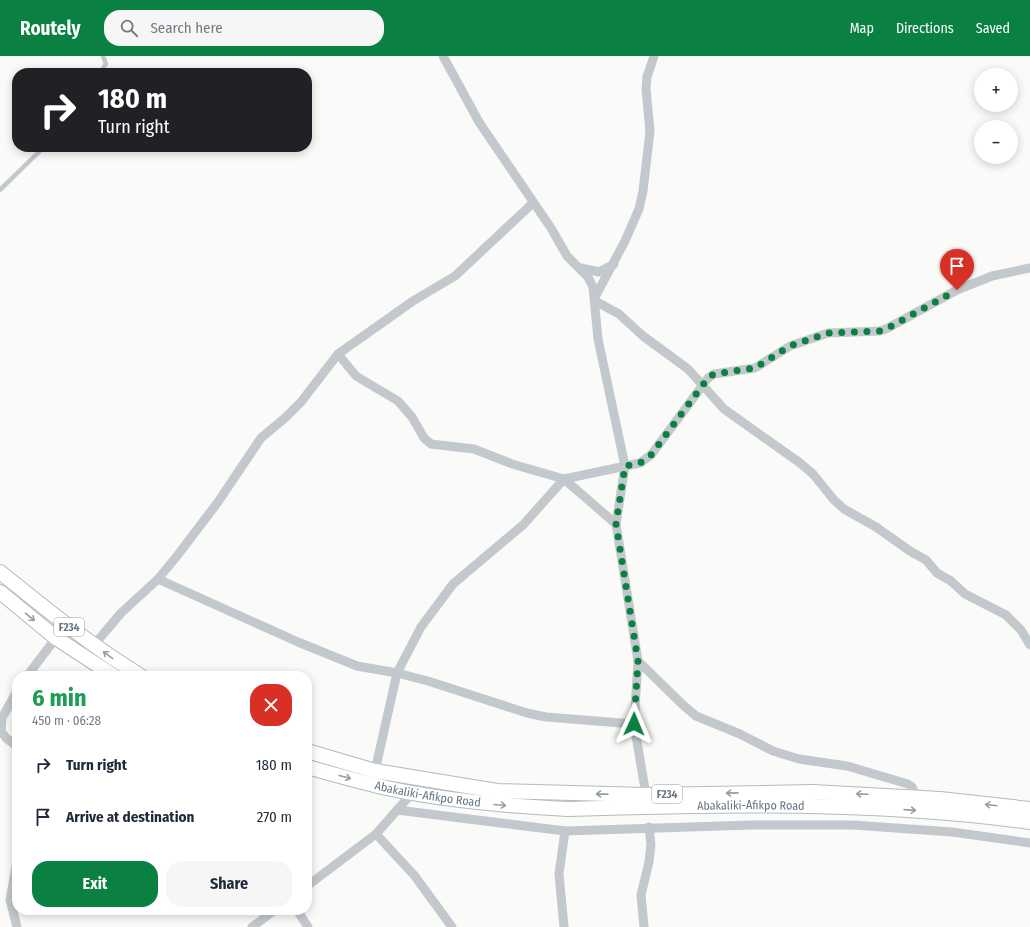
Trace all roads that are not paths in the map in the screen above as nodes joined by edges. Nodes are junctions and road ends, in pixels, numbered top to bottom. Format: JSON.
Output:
{"nodes":[{"id":1,"x":103,"y":56,"type":"edge"},
{"id":2,"x":443,"y":56,"type":"edge"},
{"id":3,"x":654,"y":56,"type":"edge"},
{"id":4,"x":103,"y":68,"type":"edge"},
{"id":5,"x":39,"y":152,"type":"edge"},
{"id":6,"x":0,"y":190,"type":"edge"},
{"id":7,"x":533,"y":203,"type":"junction"},
{"id":8,"x":614,"y":263,"type":"junction"},
{"id":9,"x":580,"y":268,"type":"junction"},
{"id":10,"x":1030,"y":268,"type":"edge"},
{"id":11,"x":595,"y":299,"type":"junction"},
{"id":12,"x":338,"y":354,"type":"junction"},
{"id":13,"x":703,"y":385,"type":"junction"},
{"id":14,"x":625,"y":466,"type":"junction"},
{"id":15,"x":564,"y":479,"type":"junction"},
{"id":16,"x":616,"y":524,"type":"junction"},
{"id":17,"x":0,"y":572,"type":"edge"},
{"id":18,"x":158,"y":579,"type":"junction"},
{"id":19,"x":0,"y":592,"type":"edge"},
{"id":20,"x":56,"y":638,"type":"junction"},
{"id":21,"x":94,"y":645,"type":"junction"},
{"id":22,"x":1030,"y":645,"type":"edge"},
{"id":23,"x":638,"y":661,"type":"junction"},
{"id":24,"x":31,"y":671,"type":"edge"},
{"id":25,"x":106,"y":671,"type":"edge"},
{"id":26,"x":133,"y":671,"type":"edge"},
{"id":27,"x":397,"y":673,"type":"junction"},
{"id":28,"x":12,"y":700,"type":"edge"},
{"id":29,"x":634,"y":724,"type":"junction"},
{"id":30,"x":12,"y":742,"type":"edge"},
{"id":31,"x":312,"y":752,"type":"edge"},
{"id":32,"x":312,"y":768,"type":"edge"},
{"id":33,"x":375,"y":770,"type":"junction"},
{"id":34,"x":413,"y":792,"type":"junction"},
{"id":35,"x":646,"y":795,"type":"junction"},
{"id":36,"x":917,"y":797,"type":"junction"},
{"id":37,"x":1030,"y":809,"type":"edge"},
{"id":38,"x":397,"y":810,"type":"junction"},
{"id":39,"x":1030,"y":822,"type":"edge"},
{"id":40,"x":650,"y":827,"type":"junction"},
{"id":41,"x":565,"y":831,"type":"junction"},
{"id":42,"x":376,"y":834,"type":"junction"},
{"id":43,"x":1030,"y":843,"type":"edge"},
{"id":44,"x":312,"y":882,"type":"edge"},
{"id":45,"x":12,"y":889,"type":"edge"},
{"id":46,"x":12,"y":908,"type":"edge"},
{"id":47,"x":14,"y":915,"type":"edge"},
{"id":48,"x":268,"y":915,"type":"edge"},
{"id":49,"x":300,"y":915,"type":"edge"},
{"id":50,"x":17,"y":927,"type":"edge"},
{"id":51,"x":252,"y":927,"type":"edge"},
{"id":52,"x":308,"y":927,"type":"edge"},
{"id":53,"x":452,"y":927,"type":"edge"},
{"id":54,"x":564,"y":927,"type":"edge"},
{"id":55,"x":644,"y":927,"type":"edge"}],
"edges":[{"from":1,"to":4,"type":"lane"},
{"from":2,"to":7,"type":"street"},
{"from":3,"to":8,"type":"street"},
{"from":5,"to":6,"type":"lane"},
{"from":7,"to":9,"type":"street"},
{"from":7,"to":12,"type":"street"},
{"from":8,"to":9,"type":"street"},
{"from":8,"to":11,"type":"street"},
{"from":9,"to":11,"type":"street"},
{"from":10,"to":13,"type":"street"},
{"from":11,"to":13,"type":"street"},
{"from":11,"to":14,"type":"street"},
{"from":12,"to":15,"type":"street"},
{"from":12,"to":18,"type":"street"},
{"from":13,"to":14,"type":"street"},
{"from":13,"to":22,"type":"street"},
{"from":14,"to":15,"type":"street"},
{"from":14,"to":16,"type":"street"},
{"from":15,"to":16,"type":"street"},
{"from":15,"to":27,"type":"street"},
{"from":16,"to":23,"type":"street"},
{"from":17,"to":21,"type":"main road","number":"F234"},
{"from":18,"to":21,"type":"street"},
{"from":18,"to":27,"type":"street"},
{"from":19,"to":20,"type":"main road","number":"F234","one_way":true},
{"from":20,"to":24,"type":"street"},
{"from":20,"to":25,"type":"main road","number":"F234"},
{"from":26,"to":21,"type":"main road","number":"F234","one_way":true},
{"from":23,"to":29,"type":"street"},
{"from":23,"to":36,"type":"street"},
{"from":27,"to":29,"type":"street"},
{"from":27,"to":33,"type":"street"},
{"from":28,"to":30,"type":"street"},
{"from":29,"to":35,"type":"street"},
{"from":31,"to":33,"type":"main road","number":"F234"},
{"from":32,"to":34,"type":"main road","name":"Abakaliki-Afikpo Road","number":"F234","one_way":true},
{"from":35,"to":33,"type":"main road","number":"F234","one_way":true},
{"from":34,"to":38,"type":"street"},
{"from":34,"to":39,"type":"main road","name":"Abakaliki-Afikpo Road","number":"F234","one_way":true},
{"from":36,"to":35,"type":"main road","number":"F234","one_way":true},
{"from":37,"to":36,"type":"main road","number":"F234","one_way":true},
{"from":38,"to":41,"type":"street"},
{"from":38,"to":42,"type":"street"},
{"from":40,"to":41,"type":"street"},
{"from":40,"to":43,"type":"street"},
{"from":40,"to":55,"type":"street"},
{"from":41,"to":54,"type":"street"},
{"from":42,"to":44,"type":"street"},
{"from":42,"to":53,"type":"street"},
{"from":45,"to":46,"type":"street"},
{"from":47,"to":50,"type":"street"},
{"from":48,"to":51,"type":"street"},
{"from":49,"to":52,"type":"street"}]}
